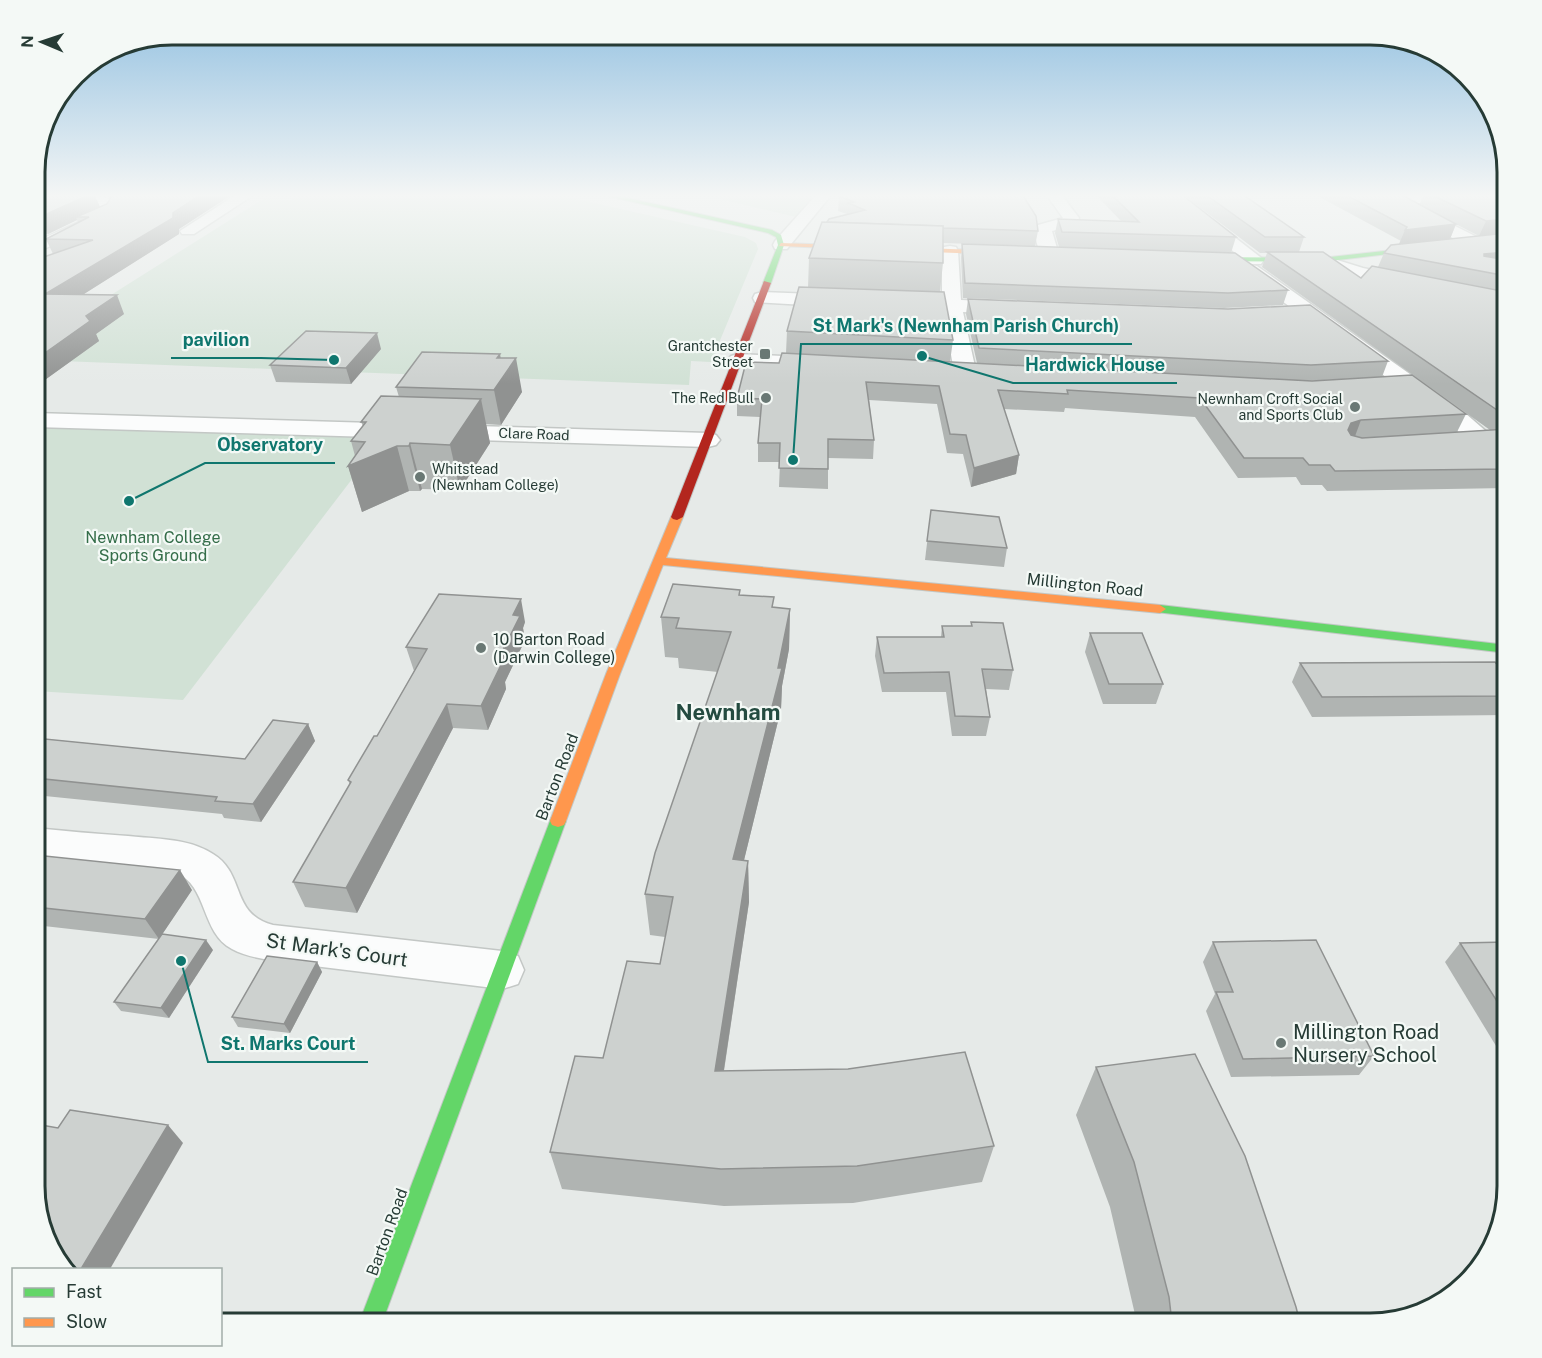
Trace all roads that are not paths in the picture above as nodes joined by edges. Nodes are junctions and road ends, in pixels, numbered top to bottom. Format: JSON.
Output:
{"nodes":[{"id":1,"x":777,"y":257,"type":"edge"},
{"id":2,"x":950,"y":257,"type":"edge"},
{"id":3,"x":1243,"y":257,"type":"edge"},
{"id":4,"x":1343,"y":257,"type":"edge"},
{"id":5,"x":1190,"y":259,"type":"edge"},
{"id":6,"x":1246,"y":260,"type":"junction"},
{"id":7,"x":1320,"y":260,"type":"junction"},
{"id":8,"x":1427,"y":287,"type":"edge"},
{"id":9,"x":762,"y":298,"type":"junction"},
{"id":10,"x":857,"y":302,"type":"edge"},
{"id":11,"x":881,"y":303,"type":"edge"},
{"id":12,"x":952,"y":306,"type":"junction"},
{"id":13,"x":1035,"y":309,"type":"edge"},
{"id":14,"x":1309,"y":312,"type":"junction"},
{"id":15,"x":1277,"y":314,"type":"edge"},
{"id":16,"x":738,"y":360,"type":"junction"},
{"id":17,"x":845,"y":366,"type":"edge"},
{"id":18,"x":941,"y":370,"type":"edge"},
{"id":19,"x":965,"y":371,"type":"junction"},
{"id":20,"x":988,"y":373,"type":"edge"},
{"id":21,"x":1410,"y":384,"type":"junction"},
{"id":22,"x":1375,"y":386,"type":"edge"},
{"id":23,"x":45,"y":420,"type":"edge"},
{"id":24,"x":1496,"y":439,"type":"edge"},
{"id":25,"x":708,"y":440,"type":"junction"},
{"id":26,"x":1448,"y":442,"type":"edge"},
{"id":27,"x":659,"y":561,"type":"junction"},
{"id":28,"x":1497,"y":648,"type":"edge"},
{"id":29,"x":45,"y":844,"type":"edge"},
{"id":30,"x":502,"y":970,"type":"junction"},
{"id":31,"x":374,"y":1313,"type":"edge"}],
"edges":[{"from":1,"to":9,"type":"main road","name":"Barton Road"},
{"from":2,"to":12,"type":"street"},
{"from":3,"to":6,"type":"street"},
{"from":4,"to":7,"type":"main road"},
{"from":5,"to":6,"type":"main road"},
{"from":6,"to":7,"type":"main road"},
{"from":6,"to":14,"type":"street"},
{"from":7,"to":8,"type":"street"},
{"from":9,"to":10,"type":"street"},
{"from":9,"to":16,"type":"main road","name":"Barton Road"},
{"from":11,"to":12,"type":"street"},
{"from":12,"to":13,"type":"street"},
{"from":12,"to":19,"type":"street"},
{"from":14,"to":15,"type":"street"},
{"from":14,"to":21,"type":"street"},
{"from":16,"to":17,"type":"street"},
{"from":16,"to":25,"type":"main road","name":"Barton Road"},
{"from":18,"to":19,"type":"street"},
{"from":19,"to":20,"type":"street"},
{"from":21,"to":22,"type":"street"},
{"from":21,"to":24,"type":"street"},
{"from":23,"to":25,"type":"street","name":"Clare Road"},
{"from":24,"to":26,"type":"street"},
{"from":25,"to":27,"type":"main road","name":"Barton Road"},
{"from":27,"to":28,"type":"main road","name":"Millington Road"},
{"from":27,"to":30,"type":"main road","name":"Barton Road"},
{"from":29,"to":30,"type":"street","name":"St Mark's Court"},
{"from":30,"to":31,"type":"main road","name":"Barton Road"}]}
